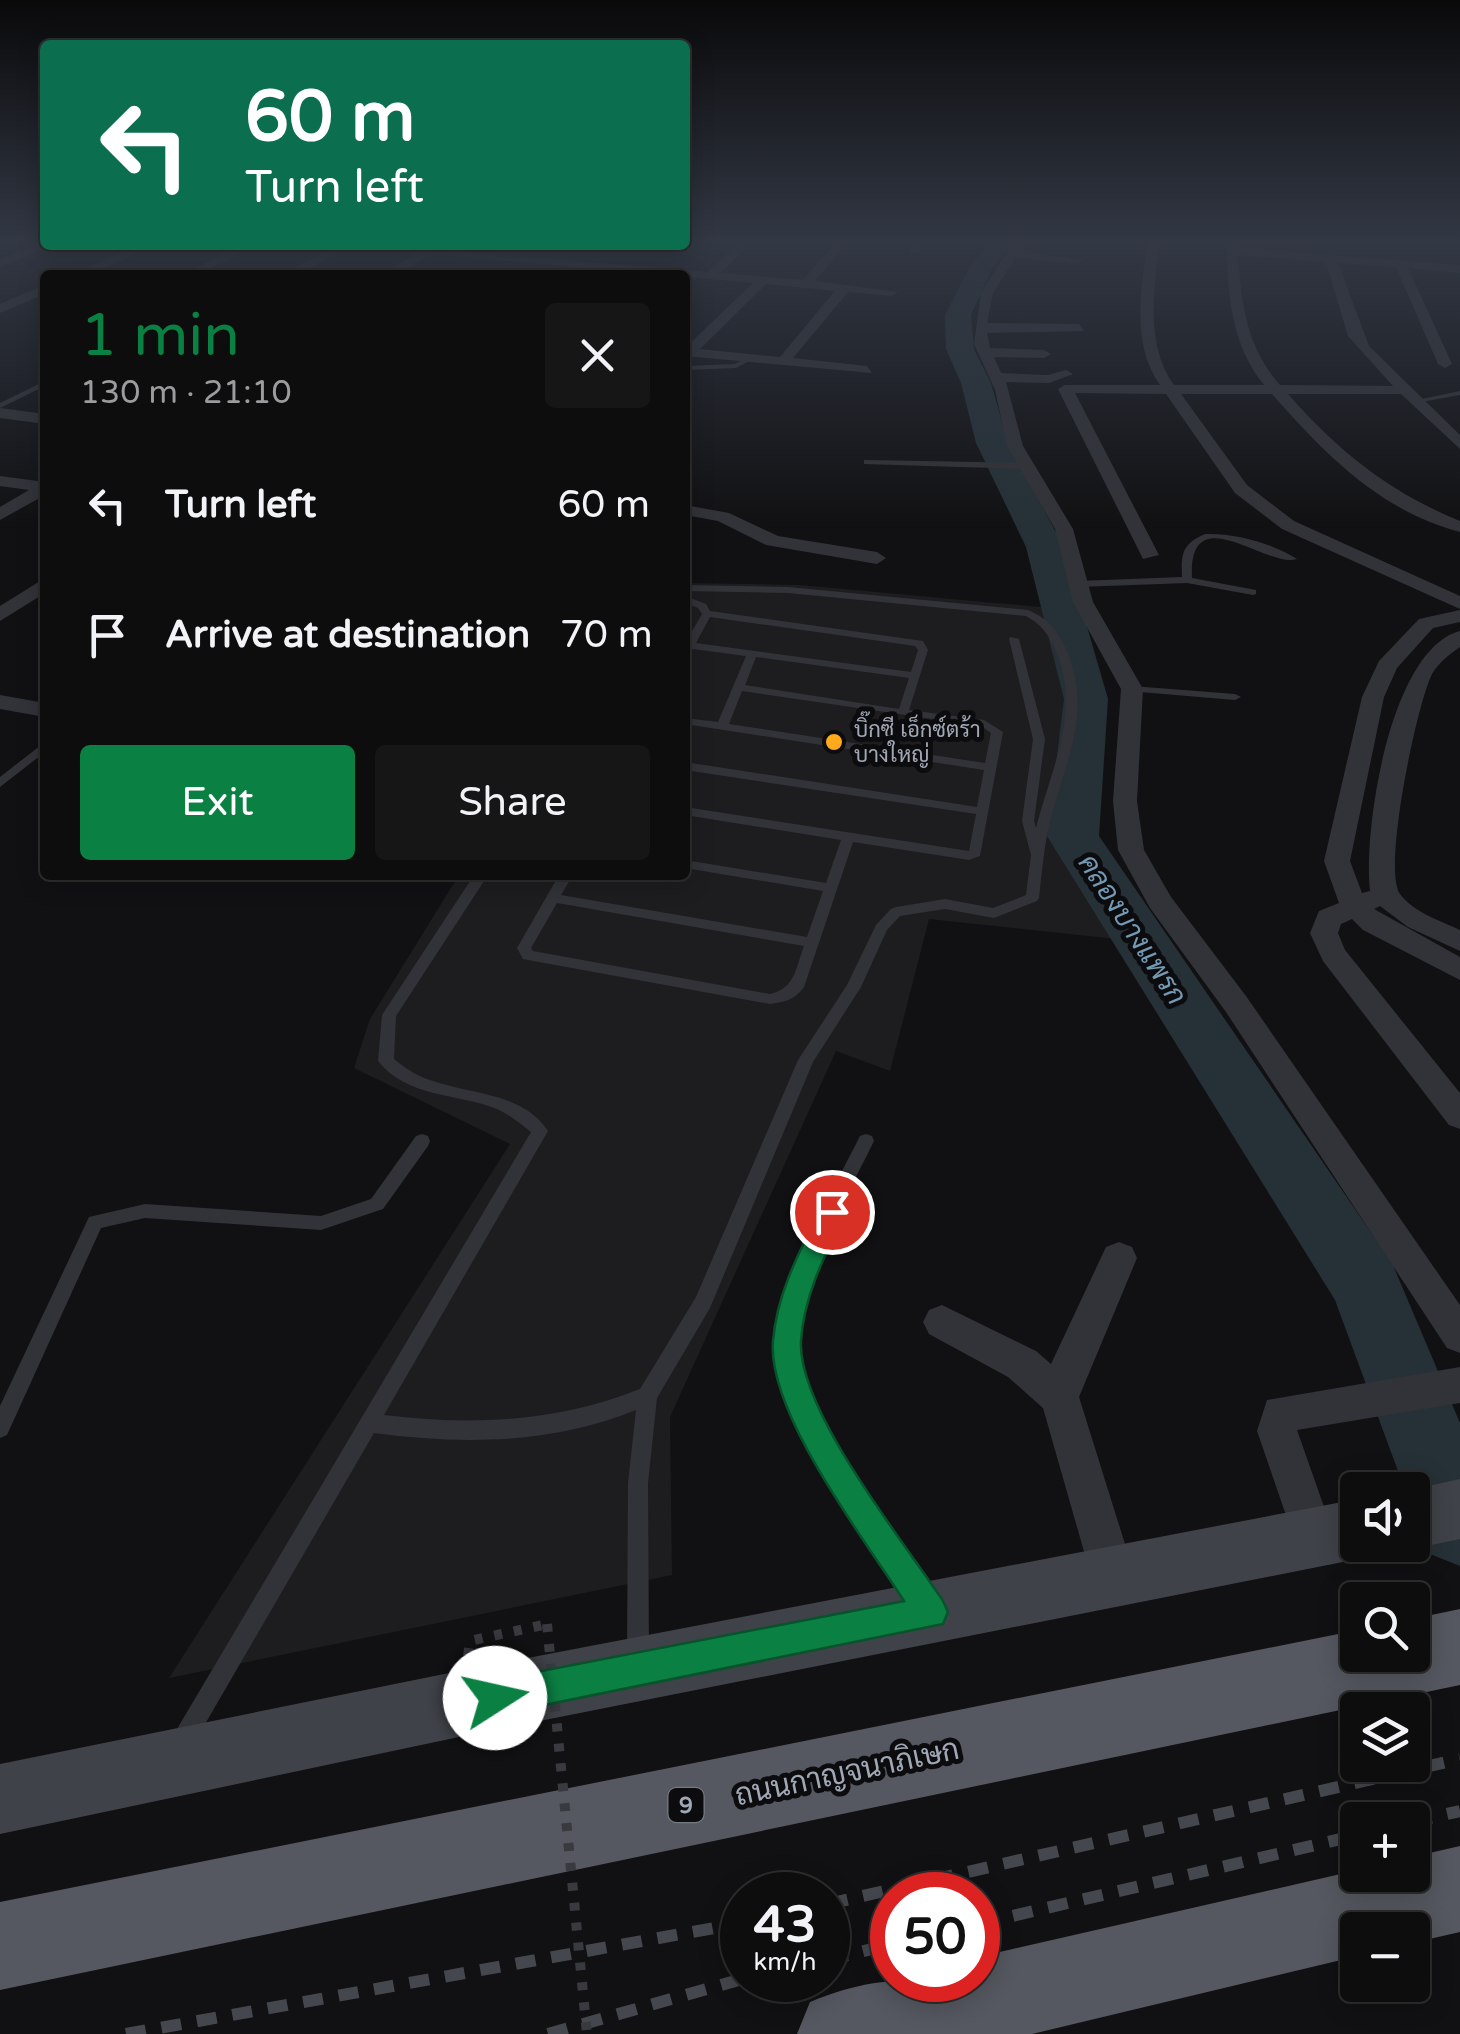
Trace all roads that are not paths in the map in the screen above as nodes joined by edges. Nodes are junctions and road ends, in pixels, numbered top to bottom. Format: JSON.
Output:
{"nodes":[{"id":1,"x":709,"y":335,"type":"edge"},
{"id":2,"x":805,"y":335,"type":"edge"},
{"id":3,"x":982,"y":335,"type":"edge"},
{"id":4,"x":1023,"y":335,"type":"edge"},
{"id":5,"x":1148,"y":335,"type":"edge"},
{"id":6,"x":1244,"y":335,"type":"edge"},
{"id":7,"x":1355,"y":335,"type":"edge"},
{"id":8,"x":1433,"y":335,"type":"edge"},
{"id":9,"x":981,"y":340,"type":"junction"},
{"id":10,"x":690,"y":354,"type":"edge"},
{"id":11,"x":1044,"y":354,"type":"dead end"},
{"id":12,"x":690,"y":358,"type":"edge"},
{"id":13,"x":783,"y":362,"type":"junction"},
{"id":14,"x":1445,"y":364,"type":"dead end"},
{"id":15,"x":867,"y":370,"type":"dead end"},
{"id":16,"x":1066,"y":374,"type":"dead end"},
{"id":17,"x":996,"y":376,"type":"junction"},
{"id":18,"x":40,"y":387,"type":"edge"},
{"id":19,"x":1166,"y":388,"type":"junction"},
{"id":20,"x":1276,"y":389,"type":"junction"},
{"id":21,"x":1460,"y":393,"type":"edge"},
{"id":22,"x":1410,"y":395,"type":"junction"},
{"id":23,"x":0,"y":410,"type":"edge"},
{"id":24,"x":40,"y":418,"type":"edge"},
{"id":25,"x":1460,"y":444,"type":"edge"},
{"id":26,"x":866,"y":462,"type":"dead end"},
{"id":27,"x":1020,"y":466,"type":"junction"},
{"id":28,"x":0,"y":481,"type":"edge"},
{"id":29,"x":40,"y":486,"type":"edge"},
{"id":30,"x":40,"y":490,"type":"edge"},
{"id":31,"x":690,"y":511,"type":"edge"},
{"id":32,"x":0,"y":514,"type":"edge"},
{"id":33,"x":1460,"y":528,"type":"edge"},
{"id":34,"x":1150,"y":554,"type":"dead end"},
{"id":35,"x":877,"y":558,"type":"dead end"},
{"id":36,"x":1292,"y":558,"type":"dead end"},
{"id":37,"x":1188,"y":580,"type":"junction"},
{"id":38,"x":1078,"y":584,"type":"junction"},
{"id":39,"x":40,"y":587,"type":"edge"},
{"id":40,"x":690,"y":588,"type":"edge"},
{"id":41,"x":1253,"y":592,"type":"dead end"},
{"id":42,"x":690,"y":601,"type":"edge"},
{"id":43,"x":1460,"y":603,"type":"edge"},
{"id":44,"x":0,"y":614,"type":"edge"},
{"id":45,"x":707,"y":614,"type":"junction"},
{"id":46,"x":1460,"y":616,"type":"edge"},
{"id":47,"x":1460,"y":636,"type":"edge"},
{"id":48,"x":1014,"y":638,"type":"dead end"},
{"id":49,"x":690,"y":644,"type":"edge"},
{"id":50,"x":690,"y":649,"type":"edge"},
{"id":51,"x":752,"y":654,"type":"junction"},
{"id":52,"x":915,"y":676,"type":"junction"},
{"id":53,"x":738,"y":687,"type":"junction"},
{"id":54,"x":1132,"y":689,"type":"junction"},
{"id":55,"x":1235,"y":697,"type":"dead end"},
{"id":56,"x":0,"y":702,"type":"edge"},
{"id":57,"x":39,"y":704,"type":"edge"},
{"id":58,"x":903,"y":712,"type":"junction"},
{"id":59,"x":690,"y":722,"type":"edge"},
{"id":60,"x":722,"y":726,"type":"junction"},
{"id":61,"x":40,"y":750,"type":"edge"},
{"id":62,"x":690,"y":767,"type":"edge"},
{"id":63,"x":990,"y":767,"type":"junction"},
{"id":64,"x":0,"y":783,"type":"edge"},
{"id":65,"x":981,"y":811,"type":"junction"},
{"id":66,"x":690,"y":813,"type":"edge"},
{"id":67,"x":847,"y":840,"type":"junction"},
{"id":68,"x":1038,"y":858,"type":"junction"},
{"id":69,"x":690,"y":865,"type":"edge"},
{"id":70,"x":478,"y":880,"type":"edge"},
{"id":71,"x":563,"y":880,"type":"edge"},
{"id":72,"x":832,"y":888,"type":"junction"},
{"id":73,"x":1385,"y":895,"type":"junction"},
{"id":74,"x":552,"y":898,"type":"junction"},
{"id":75,"x":1353,"y":905,"type":"junction"},
{"id":76,"x":1460,"y":941,"type":"edge"},
{"id":77,"x":814,"y":943,"type":"junction"},
{"id":78,"x":1460,"y":970,"type":"edge"},
{"id":79,"x":1460,"y":1116,"type":"edge"},
{"id":80,"x":422,"y":1140,"type":"dead end"},
{"id":81,"x":866,"y":1140,"type":"dead end"},
{"id":82,"x":1119,"y":1258,"type":"dead end"},
{"id":83,"x":942,"y":1322,"type":"dead end"},
{"id":84,"x":1460,"y":1336,"type":"edge"},
{"id":85,"x":1460,"y":1385,"type":"edge"},
{"id":86,"x":647,"y":1396,"type":"junction"},
{"id":87,"x":1060,"y":1397,"type":"junction"},
{"id":88,"x":370,"y":1423,"type":"junction"},
{"id":89,"x":0,"y":1428,"type":"edge"},
{"id":90,"x":1340,"y":1505,"type":"edge"},
{"id":91,"x":1460,"y":1510,"type":"edge"},
{"id":92,"x":1430,"y":1516,"type":"edge"},
{"id":93,"x":1340,"y":1533,"type":"edge"},
{"id":94,"x":1113,"y":1576,"type":"junction"},
{"id":95,"x":931,"y":1612,"type":"junction"},
{"id":96,"x":1460,"y":1647,"type":"edge"},
{"id":97,"x":638,"y":1673,"type":"junction"},
{"id":98,"x":167,"y":1767,"type":"junction"},
{"id":99,"x":0,"y":1799,"type":"edge"},
{"id":100,"x":1460,"y":1889,"type":"edge"},
{"id":101,"x":0,"y":1946,"type":"edge"},
{"id":102,"x":842,"y":2034,"type":"edge"}],
"edges":[{"from":1,"to":10,"type":"street"},
{"from":2,"to":13,"type":"street"},
{"from":3,"to":9,"type":"street"},
{"from":4,"to":9,"type":"street"},
{"from":5,"to":19,"type":"street"},
{"from":6,"to":20,"type":"street"},
{"from":7,"to":22,"type":"street"},
{"from":8,"to":14,"type":"street"},
{"from":9,"to":11,"type":"street"},
{"from":9,"to":17,"type":"street"},
{"from":12,"to":13,"type":"street"},
{"from":13,"to":15,"type":"street"},
{"from":16,"to":17,"type":"street"},
{"from":17,"to":27,"type":"street"},
{"from":18,"to":23,"type":"lane"},
{"from":19,"to":20,"type":"street"},
{"from":19,"to":34,"type":"street"},
{"from":19,"to":43,"type":"street"},
{"from":20,"to":22,"type":"street"},
{"from":20,"to":33,"type":"street"},
{"from":21,"to":22,"type":"lane"},
{"from":22,"to":25,"type":"street"},
{"from":23,"to":24,"type":"street"},
{"from":26,"to":27,"type":"lane"},
{"from":27,"to":38,"type":"street"},
{"from":28,"to":29,"type":"street"},
{"from":30,"to":32,"type":"street"},
{"from":31,"to":35,"type":"street"},
{"from":36,"to":37,"type":"lane"},
{"from":37,"to":38,"type":"lane"},
{"from":37,"to":41,"type":"lane"},
{"from":38,"to":54,"type":"street"},
{"from":39,"to":44,"type":"street"},
{"from":40,"to":68,"type":"lane"},
{"from":42,"to":45,"type":"lane"},
{"from":45,"to":49,"type":"lane"},
{"from":45,"to":52,"type":"lane"},
{"from":46,"to":75,"type":"street"},
{"from":47,"to":73,"type":"street"},
{"from":48,"to":68,"type":"lane"},
{"from":50,"to":51,"type":"lane"},
{"from":51,"to":52,"type":"lane"},
{"from":51,"to":53,"type":"lane"},
{"from":52,"to":58,"type":"lane"},
{"from":53,"to":58,"type":"lane"},
{"from":53,"to":60,"type":"lane"},
{"from":54,"to":55,"type":"lane"},
{"from":54,"to":84,"type":"street"},
{"from":56,"to":57,"type":"street"},
{"from":58,"to":63,"type":"lane"},
{"from":59,"to":60,"type":"lane"},
{"from":60,"to":63,"type":"lane"},
{"from":61,"to":64,"type":"lane"},
{"from":62,"to":65,"type":"lane"},
{"from":63,"to":65,"type":"lane"},
{"from":65,"to":67,"type":"lane"},
{"from":66,"to":67,"type":"lane"},
{"from":67,"to":72,"type":"lane"},
{"from":68,"to":86,"type":"lane"},
{"from":69,"to":72,"type":"lane"},
{"from":70,"to":88,"type":"lane"},
{"from":71,"to":74,"type":"lane"},
{"from":72,"to":77,"type":"lane"},
{"from":73,"to":75,"type":"street"},
{"from":73,"to":76,"type":"street"},
{"from":74,"to":77,"type":"lane"},
{"from":74,"to":77,"type":"lane"},
{"from":75,"to":78,"type":"street"},
{"from":75,"to":79,"type":"street"},
{"from":80,"to":89,"type":"lane"},
{"from":81,"to":95,"type":"lane"},
{"from":82,"to":87,"type":"street"},
{"from":83,"to":87,"type":"street"},
{"from":85,"to":90,"type":"street"},
{"from":86,"to":88,"type":"lane"},
{"from":86,"to":97,"type":"lane"},
{"from":87,"to":94,"type":"street"},
{"from":88,"to":98,"type":"lane"},
{"from":91,"to":92,"type":"main road"},
{"from":93,"to":94,"type":"main road"},
{"from":94,"to":95,"type":"main road"},
{"from":95,"to":97,"type":"main road"},
{"from":96,"to":101,"type":"highway","name":"ถนนกาญจนาภิเษก","number":"9"},
{"from":97,"to":98,"type":"main road"},
{"from":98,"to":99,"type":"main road"},
{"from":100,"to":102,"type":"highway"}]}
